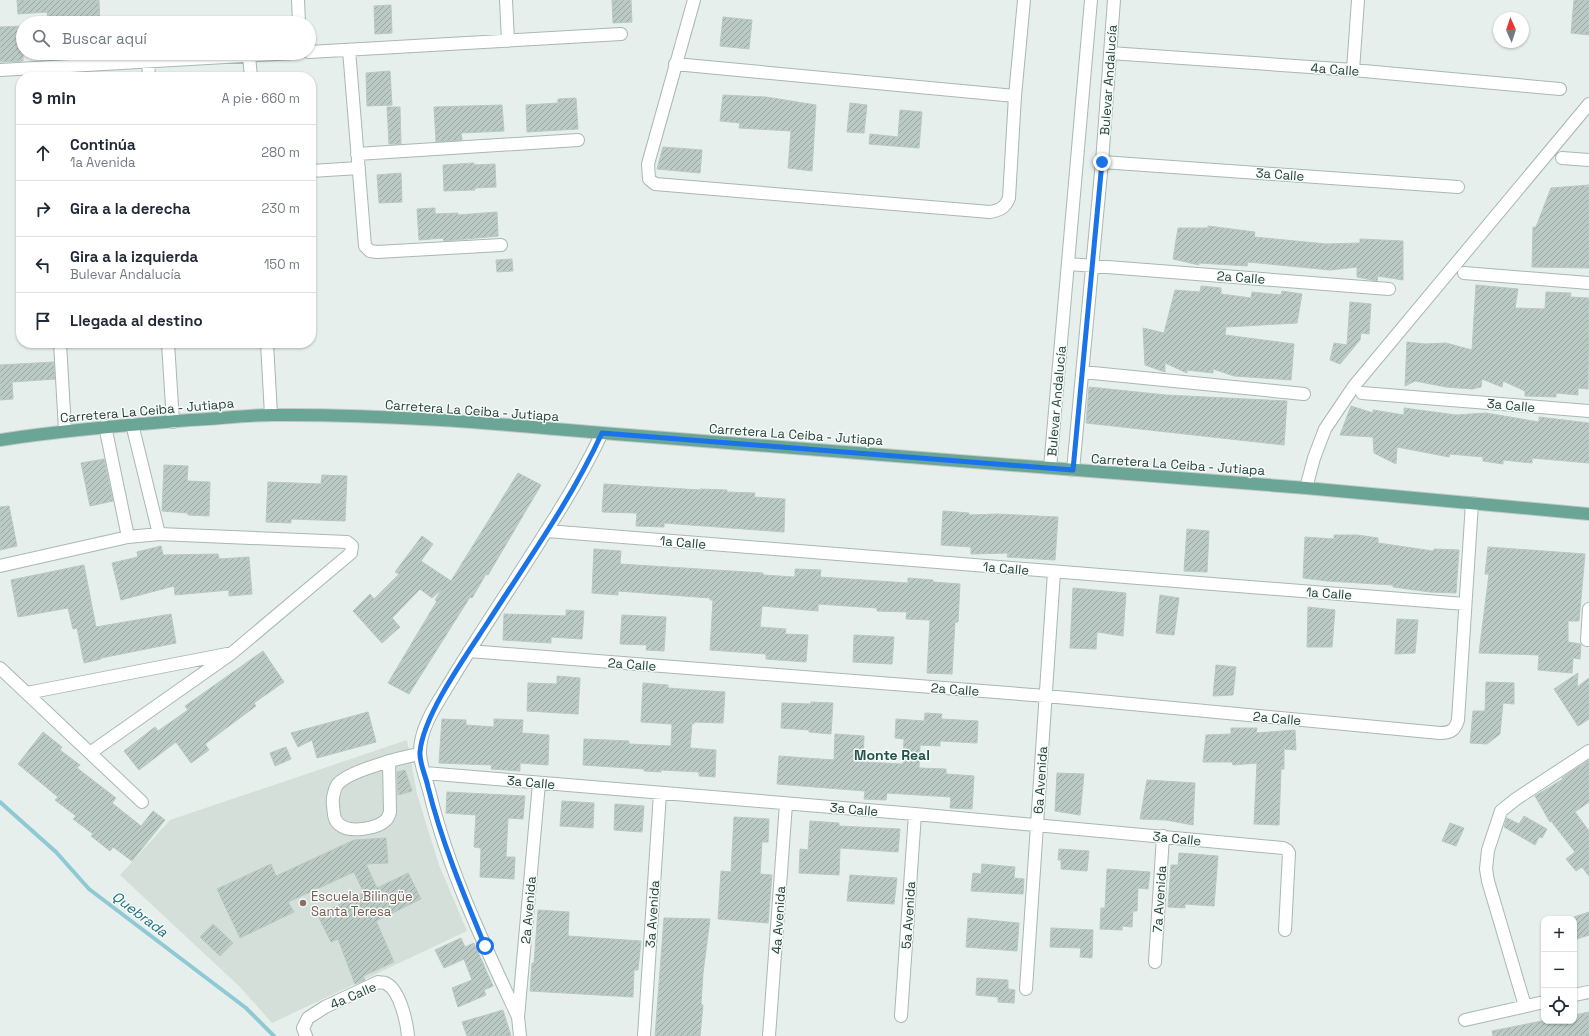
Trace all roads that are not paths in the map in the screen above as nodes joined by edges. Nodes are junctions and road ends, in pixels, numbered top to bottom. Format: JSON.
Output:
{"nodes":[{"id":1,"x":298,"y":0,"type":"edge"},
{"id":2,"x":506,"y":0,"type":"edge"},
{"id":3,"x":694,"y":0,"type":"edge"},
{"id":4,"x":1024,"y":0,"type":"edge"},
{"id":5,"x":1091,"y":0,"type":"edge"},
{"id":6,"x":1114,"y":0,"type":"edge"},
{"id":7,"x":1358,"y":0,"type":"edge"},
{"id":8,"x":299,"y":16,"type":"edge"},
{"id":9,"x":620,"y":34,"type":"dead end"},
{"id":10,"x":508,"y":41,"type":"junction"},
{"id":11,"x":349,"y":50,"type":"junction"},
{"id":12,"x":316,"y":52,"type":"edge"},
{"id":13,"x":1110,"y":53,"type":"junction"},
{"id":14,"x":168,"y":60,"type":"edge"},
{"id":15,"x":250,"y":60,"type":"edge"},
{"id":16,"x":148,"y":61,"type":"junction"},
{"id":17,"x":675,"y":64,"type":"junction"},
{"id":18,"x":0,"y":70,"type":"edge"},
{"id":19,"x":1353,"y":70,"type":"junction"},
{"id":20,"x":42,"y":72,"type":"edge"},
{"id":21,"x":149,"y":72,"type":"edge"},
{"id":22,"x":251,"y":72,"type":"edge"},
{"id":23,"x":1560,"y":89,"type":"dead end"},
{"id":24,"x":1015,"y":96,"type":"junction"},
{"id":25,"x":1589,"y":104,"type":"edge"},
{"id":26,"x":578,"y":140,"type":"dead end"},
{"id":27,"x":357,"y":154,"type":"junction"},
{"id":28,"x":1562,"y":158,"type":"dead end"},
{"id":29,"x":1589,"y":160,"type":"edge"},
{"id":30,"x":1102,"y":162,"type":"junction"},
{"id":31,"x":359,"y":168,"type":"junction"},
{"id":32,"x":316,"y":170,"type":"edge"},
{"id":33,"x":1458,"y":187,"type":"dead end"},
{"id":34,"x":501,"y":245,"type":"dead end"},
{"id":35,"x":1069,"y":264,"type":"junction"},
{"id":36,"x":1092,"y":266,"type":"junction"},
{"id":37,"x":1464,"y":273,"type":"dead end"},
{"id":38,"x":1589,"y":283,"type":"edge"},
{"id":39,"x":1389,"y":289,"type":"dead end"},
{"id":40,"x":60,"y":348,"type":"edge"},
{"id":41,"x":168,"y":348,"type":"edge"},
{"id":42,"x":267,"y":348,"type":"edge"},
{"id":43,"x":1083,"y":372,"type":"junction"},
{"id":44,"x":1362,"y":393,"type":"dead end"},
{"id":45,"x":1304,"y":394,"type":"dead end"},
{"id":46,"x":1589,"y":411,"type":"edge"},
{"id":47,"x":271,"y":415,"type":"junction"},
{"id":48,"x":173,"y":422,"type":"junction"},
{"id":49,"x":132,"y":424,"type":"junction"},
{"id":50,"x":105,"y":426,"type":"junction"},
{"id":51,"x":65,"y":430,"type":"junction"},
{"id":52,"x":602,"y":433,"type":"junction"},
{"id":53,"x":0,"y":440,"type":"edge"},
{"id":54,"x":1050,"y":468,"type":"junction"},
{"id":55,"x":1073,"y":470,"type":"junction"},
{"id":56,"x":1306,"y":488,"type":"junction"},
{"id":57,"x":1472,"y":504,"type":"junction"},
{"id":58,"x":1589,"y":514,"type":"edge"},
{"id":59,"x":547,"y":531,"type":"junction"},
{"id":60,"x":158,"y":534,"type":"junction"},
{"id":61,"x":128,"y":537,"type":"junction"},
{"id":62,"x":0,"y":566,"type":"edge"},
{"id":63,"x":1054,"y":572,"type":"junction"},
{"id":64,"x":1466,"y":604,"type":"junction"},
{"id":65,"x":1589,"y":609,"type":"edge"},
{"id":66,"x":1587,"y":640,"type":"dead end"},
{"id":67,"x":468,"y":651,"type":"junction"},
{"id":68,"x":232,"y":653,"type":"junction"},
{"id":69,"x":0,"y":668,"type":"edge"},
{"id":70,"x":26,"y":693,"type":"junction"},
{"id":71,"x":1046,"y":696,"type":"junction"},
{"id":72,"x":1589,"y":751,"type":"edge"},
{"id":73,"x":90,"y":753,"type":"junction"},
{"id":74,"x":420,"y":754,"type":"junction"},
{"id":75,"x":389,"y":761,"type":"junction"},
{"id":76,"x":425,"y":772,"type":"junction"},
{"id":77,"x":539,"y":783,"type":"junction"},
{"id":78,"x":660,"y":793,"type":"junction"},
{"id":79,"x":142,"y":802,"type":"dead end"},
{"id":80,"x":786,"y":804,"type":"junction"},
{"id":81,"x":914,"y":814,"type":"junction"},
{"id":82,"x":1037,"y":825,"type":"junction"},
{"id":83,"x":1163,"y":836,"type":"junction"},
{"id":84,"x":1285,"y":930,"type":"dead end"},
{"id":85,"x":1155,"y":962,"type":"dead end"},
{"id":86,"x":1026,"y":989,"type":"dead end"},
{"id":87,"x":1589,"y":992,"type":"edge"},
{"id":88,"x":1577,"y":994,"type":"edge"},
{"id":89,"x":1541,"y":1003,"type":"edge"},
{"id":90,"x":1525,"y":1006,"type":"junction"},
{"id":91,"x":901,"y":1016,"type":"dead end"},
{"id":92,"x":518,"y":1017,"type":"junction"},
{"id":93,"x":1465,"y":1020,"type":"dead end"},
{"id":94,"x":306,"y":1036,"type":"edge"},
{"id":95,"x":408,"y":1036,"type":"edge"},
{"id":96,"x":520,"y":1036,"type":"edge"},
{"id":97,"x":644,"y":1036,"type":"edge"},
{"id":98,"x":769,"y":1036,"type":"edge"}],
"edges":[{"from":1,"to":8,"type":"street"},
{"from":2,"to":10,"type":"street"},
{"from":3,"to":17,"type":"street"},
{"from":4,"to":24,"type":"street"},
{"from":5,"to":35,"type":"street","name":"Bulevar Andalucía"},
{"from":6,"to":13,"type":"street","name":"Bulevar Andalucía"},
{"from":7,"to":19,"type":"street"},
{"from":9,"to":10,"type":"street"},
{"from":10,"to":11,"type":"street"},
{"from":11,"to":12,"type":"street"},
{"from":11,"to":27,"type":"street"},
{"from":13,"to":19,"type":"street","name":"4a Calle"},
{"from":13,"to":30,"type":"street","name":"Bulevar Andalucía"},
{"from":14,"to":16,"type":"street"},
{"from":15,"to":22,"type":"street"},
{"from":16,"to":20,"type":"street"},
{"from":16,"to":21,"type":"street"},
{"from":17,"to":24,"type":"street"},
{"from":17,"to":24,"type":"street"},
{"from":18,"to":20,"type":"street"},
{"from":19,"to":23,"type":"street","name":"4a Calle"},
{"from":25,"to":56,"type":"street"},
{"from":26,"to":27,"type":"street"},
{"from":27,"to":31,"type":"street"},
{"from":28,"to":29,"type":"street"},
{"from":30,"to":33,"type":"street","name":"3a Calle"},
{"from":30,"to":36,"type":"street","name":"Bulevar Andalucía"},
{"from":31,"to":32,"type":"street"},
{"from":31,"to":34,"type":"street"},
{"from":35,"to":36,"type":"street","name":"2a Calle"},
{"from":35,"to":54,"type":"street","name":"Bulevar Andalucía"},
{"from":36,"to":39,"type":"street","name":"2a Calle"},
{"from":36,"to":43,"type":"street","name":"Bulevar Andalucía"},
{"from":37,"to":38,"type":"street"},
{"from":40,"to":51,"type":"street"},
{"from":41,"to":48,"type":"street"},
{"from":42,"to":47,"type":"street"},
{"from":43,"to":45,"type":"street"},
{"from":43,"to":55,"type":"street","name":"Bulevar Andalucía"},
{"from":44,"to":46,"type":"street","name":"3a Calle"},
{"from":47,"to":48,"type":"main road","name":"Carretera La Ceiba - Jutiapa"},
{"from":47,"to":52,"type":"main road","name":"Carretera La Ceiba - Jutiapa"},
{"from":48,"to":49,"type":"main road","name":"Carretera La Ceiba - Jutiapa"},
{"from":49,"to":50,"type":"main road","name":"Carretera La Ceiba - Jutiapa"},
{"from":49,"to":60,"type":"street"},
{"from":50,"to":51,"type":"main road","name":"Carretera La Ceiba - Jutiapa"},
{"from":50,"to":61,"type":"street"},
{"from":51,"to":53,"type":"main road","name":"Carretera La Ceiba - Jutiapa"},
{"from":52,"to":54,"type":"main road","name":"Carretera La Ceiba - Jutiapa"},
{"from":52,"to":59,"type":"street"},
{"from":54,"to":55,"type":"main road","name":"Carretera La Ceiba - Jutiapa"},
{"from":55,"to":56,"type":"main road","name":"Carretera La Ceiba - Jutiapa"},
{"from":56,"to":57,"type":"main road","name":"Carretera La Ceiba - Jutiapa"},
{"from":57,"to":58,"type":"main road","name":"Carretera La Ceiba - Jutiapa"},
{"from":57,"to":64,"type":"street"},
{"from":59,"to":63,"type":"street","name":"1a Calle"},
{"from":59,"to":67,"type":"street"},
{"from":60,"to":61,"type":"street"},
{"from":60,"to":68,"type":"street"},
{"from":61,"to":62,"type":"street"},
{"from":63,"to":64,"type":"street","name":"1a Calle"},
{"from":63,"to":71,"type":"street","name":"6a Avenida"},
{"from":64,"to":71,"type":"street","name":"2a Calle"},
{"from":65,"to":66,"type":"street"},
{"from":67,"to":71,"type":"street","name":"2a Calle"},
{"from":67,"to":74,"type":"street"},
{"from":68,"to":70,"type":"street"},
{"from":68,"to":73,"type":"street"},
{"from":69,"to":70,"type":"street"},
{"from":70,"to":73,"type":"street"},
{"from":71,"to":82,"type":"street","name":"6a Avenida"},
{"from":72,"to":90,"type":"street"},
{"from":73,"to":79,"type":"street"},
{"from":74,"to":75,"type":"street"},
{"from":74,"to":76,"type":"street"},
{"from":75,"to":75,"type":"street"},
{"from":76,"to":77,"type":"street","name":"3a Calle"},
{"from":76,"to":92,"type":"street"},
{"from":77,"to":78,"type":"street","name":"3a Calle"},
{"from":77,"to":92,"type":"street","name":"2a Avenida"},
{"from":78,"to":80,"type":"street","name":"3a Calle"},
{"from":78,"to":97,"type":"street","name":"3a Avenida"},
{"from":80,"to":81,"type":"street","name":"3a Calle"},
{"from":80,"to":98,"type":"street","name":"4a Avenida"},
{"from":81,"to":82,"type":"street","name":"3a Calle"},
{"from":81,"to":91,"type":"street","name":"5a Avenida"},
{"from":82,"to":83,"type":"street","name":"3a Calle"},
{"from":82,"to":86,"type":"street","name":"6a Avenida"},
{"from":83,"to":84,"type":"street","name":"3a Calle"},
{"from":83,"to":85,"type":"street","name":"7a Avenida"},
{"from":87,"to":88,"type":"street"},
{"from":89,"to":90,"type":"street"},
{"from":90,"to":93,"type":"street"},
{"from":92,"to":96,"type":"street","name":"2a Avenida"},
{"from":94,"to":95,"type":"street","name":"4a Calle"}]}
